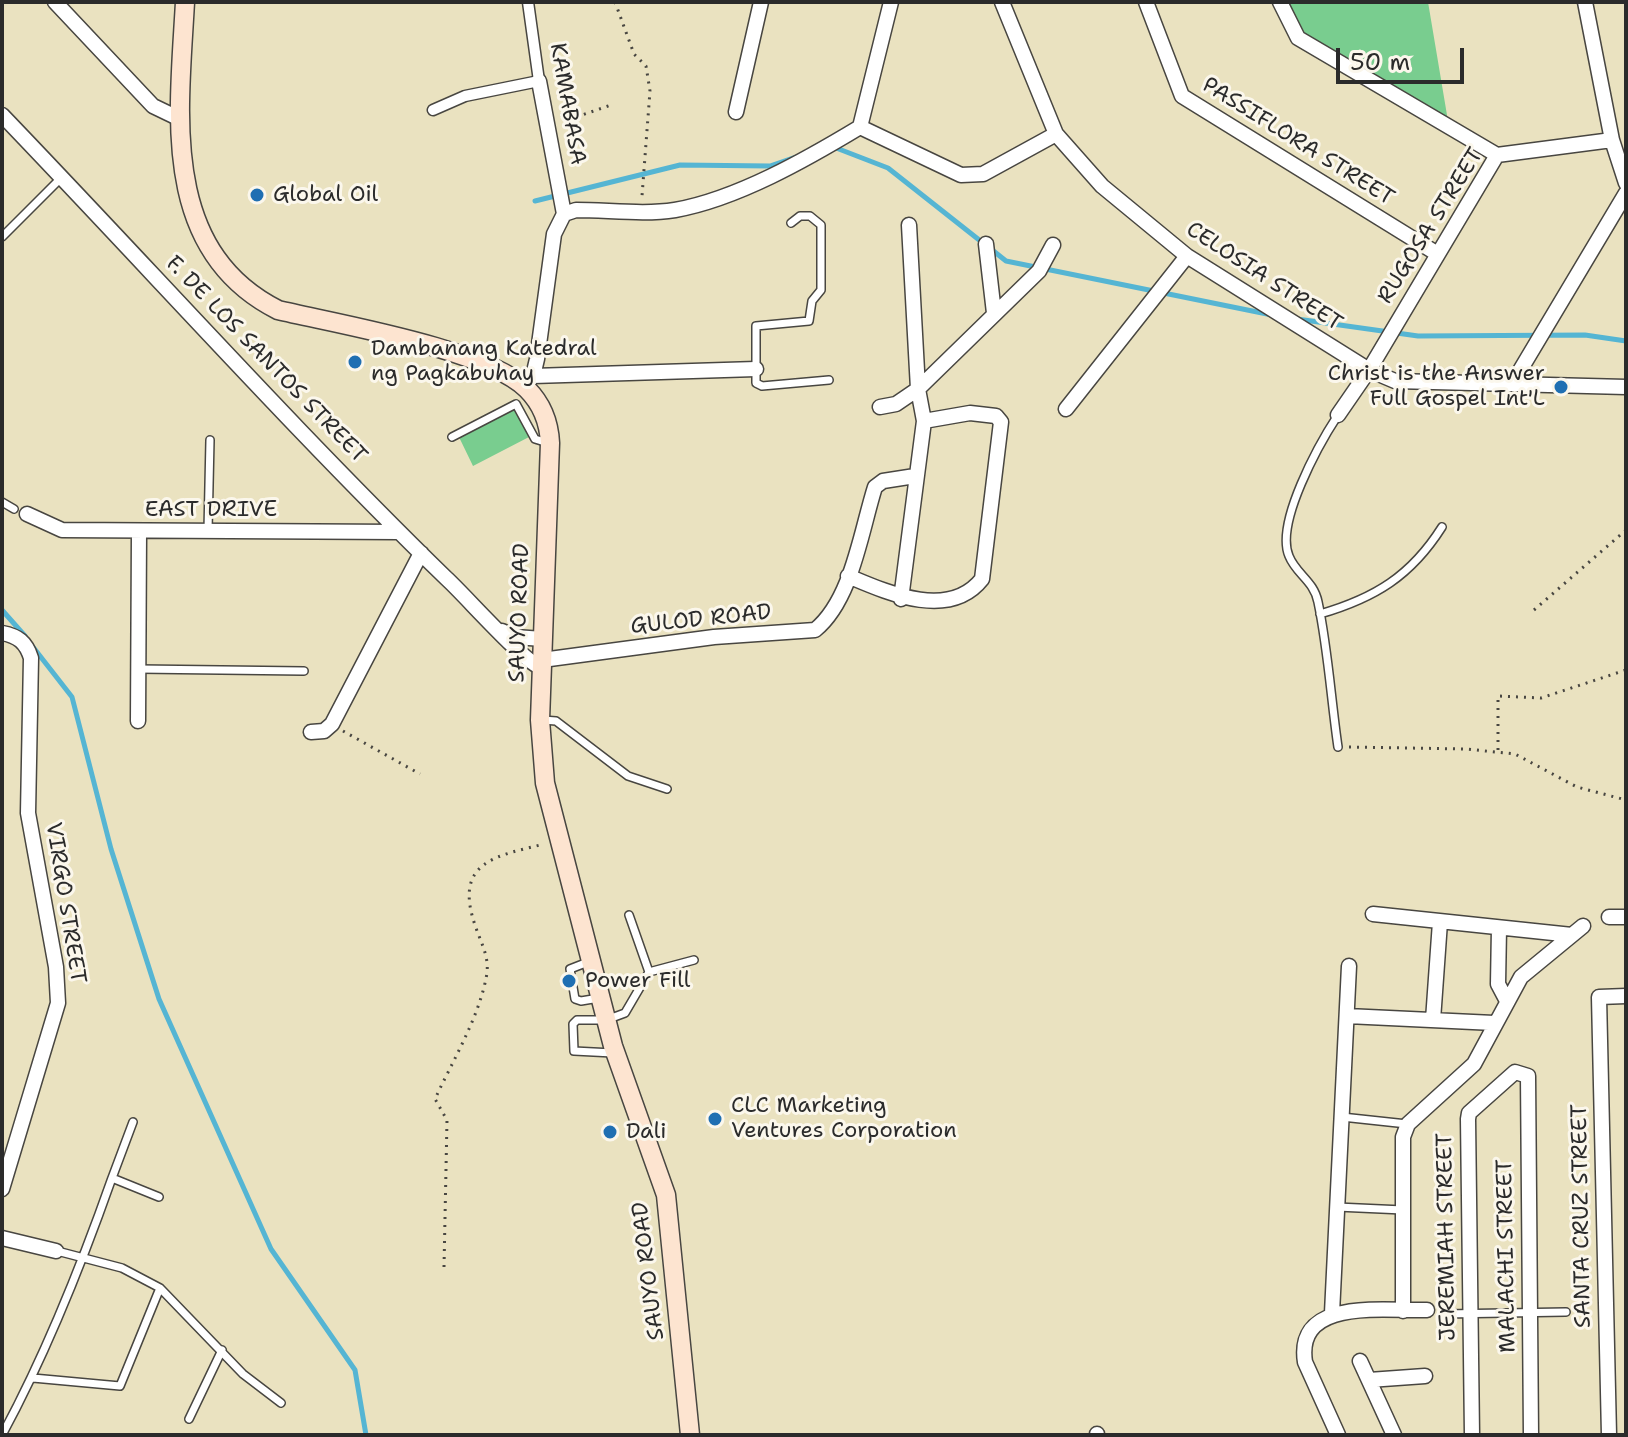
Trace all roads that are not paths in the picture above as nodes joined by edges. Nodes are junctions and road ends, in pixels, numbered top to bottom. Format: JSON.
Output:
{"nodes":[{"id":1,"x":55,"y":2,"type":"edge"},
{"id":2,"x":185,"y":2,"type":"edge"},
{"id":3,"x":528,"y":2,"type":"edge"},
{"id":4,"x":761,"y":2,"type":"edge"},
{"id":5,"x":891,"y":2,"type":"edge"},
{"id":6,"x":1002,"y":2,"type":"edge"},
{"id":7,"x":1146,"y":2,"type":"edge"},
{"id":8,"x":1280,"y":2,"type":"edge"},
{"id":9,"x":1585,"y":2,"type":"edge"},
{"id":10,"x":539,"y":81,"type":"junction"},
{"id":11,"x":433,"y":110,"type":"dead end"},
{"id":12,"x":736,"y":112,"type":"dead end"},
{"id":13,"x":2,"y":115,"type":"edge"},
{"id":14,"x":180,"y":119,"type":"junction"},
{"id":15,"x":860,"y":127,"type":"junction"},
{"id":16,"x":1056,"y":134,"type":"junction"},
{"id":17,"x":1612,"y":140,"type":"junction"},
{"id":18,"x":1497,"y":155,"type":"junction"},
{"id":19,"x":62,"y":177,"type":"junction"},
{"id":20,"x":1626,"y":183,"type":"edge"},
{"id":21,"x":1626,"y":193,"type":"edge"},
{"id":22,"x":564,"y":214,"type":"junction"},
{"id":23,"x":791,"y":223,"type":"dead end"},
{"id":24,"x":909,"y":225,"type":"dead end"},
{"id":25,"x":2,"y":237,"type":"edge"},
{"id":26,"x":986,"y":244,"type":"dead end"},
{"id":27,"x":1053,"y":245,"type":"dead end"},
{"id":28,"x":1436,"y":253,"type":"junction"},
{"id":29,"x":1187,"y":256,"type":"junction"},
{"id":30,"x":994,"y":313,"type":"junction"},
{"id":31,"x":756,"y":369,"type":"junction"},
{"id":32,"x":1369,"y":370,"type":"junction"},
{"id":33,"x":829,"y":380,"type":"dead end"},
{"id":34,"x":529,"y":381,"type":"junction"},
{"id":35,"x":1512,"y":384,"type":"junction"},
{"id":36,"x":1626,"y":387,"type":"edge"},
{"id":37,"x":918,"y":389,"type":"junction"},
{"id":38,"x":880,"y":407,"type":"dead end"},
{"id":39,"x":1066,"y":409,"type":"dead end"},
{"id":40,"x":1338,"y":415,"type":"joint"},
{"id":41,"x":924,"y":421,"type":"junction"},
{"id":42,"x":452,"y":437,"type":"dead end"},
{"id":43,"x":210,"y":440,"type":"dead end"},
{"id":44,"x":550,"y":443,"type":"junction"},
{"id":45,"x":915,"y":476,"type":"junction"},
{"id":46,"x":2,"y":502,"type":"edge"},
{"id":47,"x":21,"y":511,"type":"joint"},
{"id":48,"x":1442,"y":527,"type":"dead end"},
{"id":49,"x":208,"y":531,"type":"junction"},
{"id":50,"x":399,"y":532,"type":"junction"},
{"id":51,"x":139,"y":533,"type":"junction"},
{"id":52,"x":421,"y":553,"type":"junction"},
{"id":53,"x":845,"y":583,"type":"junction"},
{"id":54,"x":901,"y":599,"type":"junction"},
{"id":55,"x":1320,"y":614,"type":"junction"},
{"id":56,"x":501,"y":631,"type":"junction"},
{"id":57,"x":2,"y":633,"type":"edge"},
{"id":58,"x":543,"y":639,"type":"junction"},
{"id":59,"x":542,"y":664,"type":"junction"},
{"id":60,"x":138,"y":669,"type":"junction"},
{"id":61,"x":304,"y":671,"type":"dead end"},
{"id":62,"x":540,"y":720,"type":"junction"},
{"id":63,"x":138,"y":721,"type":"dead end"},
{"id":64,"x":311,"y":732,"type":"dead end"},
{"id":65,"x":1338,"y":747,"type":"road end"},
{"id":66,"x":667,"y":789,"type":"dead end"},
{"id":67,"x":1373,"y":914,"type":"dead end"},
{"id":68,"x":629,"y":915,"type":"dead end"},
{"id":69,"x":1609,"y":917,"type":"dead end"},
{"id":70,"x":1626,"y":917,"type":"edge"},
{"id":71,"x":1440,"y":922,"type":"junction"},
{"id":72,"x":1499,"y":928,"type":"junction"},
{"id":73,"x":694,"y":960,"type":"dead end"},
{"id":74,"x":1349,"y":966,"type":"dead end"},
{"id":75,"x":649,"y":972,"type":"junction"},
{"id":76,"x":1626,"y":996,"type":"edge"},
{"id":77,"x":1507,"y":1001,"type":"junction"},
{"id":78,"x":1347,"y":1016,"type":"junction"},
{"id":79,"x":606,"y":1020,"type":"junction"},
{"id":80,"x":1433,"y":1020,"type":"junction"},
{"id":81,"x":1494,"y":1023,"type":"junction"},
{"id":82,"x":616,"y":1053,"type":"junction"},
{"id":83,"x":1528,"y":1076,"type":"joint"},
{"id":84,"x":1342,"y":1117,"type":"junction"},
{"id":85,"x":133,"y":1122,"type":"dead end"},
{"id":86,"x":1408,"y":1124,"type":"junction"},
{"id":87,"x":112,"y":1178,"type":"junction"},
{"id":88,"x":2,"y":1189,"type":"edge"},
{"id":89,"x":159,"y":1197,"type":"dead end"},
{"id":90,"x":1337,"y":1207,"type":"junction"},
{"id":91,"x":1403,"y":1210,"type":"junction"},
{"id":92,"x":2,"y":1238,"type":"edge"},
{"id":93,"x":56,"y":1251,"type":"joint"},
{"id":94,"x":84,"y":1259,"type":"junction"},
{"id":95,"x":160,"y":1288,"type":"junction"},
{"id":96,"x":1427,"y":1310,"type":"dead end"},
{"id":97,"x":1403,"y":1311,"type":"junction"},
{"id":98,"x":1566,"y":1312,"type":"dead end"},
{"id":99,"x":1332,"y":1313,"type":"junction"},
{"id":100,"x":1530,"y":1313,"type":"junction"},
{"id":101,"x":1444,"y":1314,"type":"dead end"},
{"id":102,"x":1471,"y":1314,"type":"junction"},
{"id":103,"x":222,"y":1350,"type":"junction"},
{"id":104,"x":1360,"y":1361,"type":"dead end"},
{"id":105,"x":1425,"y":1376,"type":"dead end"},
{"id":106,"x":33,"y":1378,"type":"junction"},
{"id":107,"x":1369,"y":1380,"type":"junction"},
{"id":108,"x":281,"y":1403,"type":"dead end"},
{"id":109,"x":189,"y":1419,"type":"dead end"},
{"id":110,"x":2,"y":1435,"type":"edge"},
{"id":111,"x":690,"y":1435,"type":"edge"},
{"id":112,"x":1338,"y":1435,"type":"edge"},
{"id":113,"x":1394,"y":1435,"type":"edge"},
{"id":114,"x":1472,"y":1435,"type":"edge"},
{"id":115,"x":1531,"y":1435,"type":"edge"},
{"id":116,"x":1609,"y":1435,"type":"edge"}],
"edges":[{"from":1,"to":14,"type":"street"},
{"from":2,"to":14,"type":"main road"},
{"from":3,"to":10,"type":"street","name":"KAMABASA"},
{"from":4,"to":12,"type":"street"},
{"from":5,"to":15,"type":"street"},
{"from":6,"to":16,"type":"street","name":"CELOSIA STREET"},
{"from":7,"to":28,"type":"street","name":"PASSIFLORA STREET"},
{"from":8,"to":18,"type":"street"},
{"from":9,"to":17,"type":"street"},
{"from":10,"to":11,"type":"street"},
{"from":10,"to":22,"type":"street","name":"KAMABASA"},
{"from":13,"to":19,"type":"street","name":"F. DE LOS SANTOS STREET"},
{"from":14,"to":34,"type":"main road"},
{"from":15,"to":16,"type":"street"},
{"from":15,"to":22,"type":"street"},
{"from":16,"to":29,"type":"street","name":"CELOSIA STREET"},
{"from":17,"to":18,"type":"street","name":"RUGOSA STREET"},
{"from":17,"to":20,"type":"street"},
{"from":18,"to":28,"type":"street","name":"RUGOSA STREET"},
{"from":19,"to":25,"type":"lane"},
{"from":19,"to":50,"type":"street","name":"F. DE LOS SANTOS STREET"},
{"from":21,"to":35,"type":"street"},
{"from":22,"to":34,"type":"street"},
{"from":23,"to":31,"type":"lane"},
{"from":24,"to":37,"type":"street"},
{"from":26,"to":30,"type":"street"},
{"from":27,"to":30,"type":"street"},
{"from":28,"to":32,"type":"street","name":"RUGOSA STREET"},
{"from":29,"to":32,"type":"street","name":"CELOSIA STREET"},
{"from":29,"to":39,"type":"street"},
{"from":30,"to":37,"type":"street"},
{"from":31,"to":33,"type":"lane"},
{"from":31,"to":34,"type":"street"},
{"from":32,"to":35,"type":"street","name":"CELOSIA STREET"},
{"from":32,"to":40,"type":"street","name":"RUGOSA STREET"},
{"from":34,"to":44,"type":"main road","name":"SAUYO ROAD"},
{"from":35,"to":36,"type":"street","name":"CELOSIA STREET"},
{"from":37,"to":38,"type":"street"},
{"from":37,"to":41,"type":"street"},
{"from":40,"to":55,"type":"lane"},
{"from":41,"to":45,"type":"street"},
{"from":41,"to":54,"type":"street"},
{"from":42,"to":44,"type":"lane"},
{"from":43,"to":49,"type":"lane"},
{"from":44,"to":58,"type":"main road","name":"SAUYO ROAD"},
{"from":45,"to":53,"type":"street","name":"GULOD ROAD"},
{"from":45,"to":54,"type":"street"},
{"from":46,"to":47,"type":"lane"},
{"from":47,"to":51,"type":"street","name":"EAST DRIVE"},
{"from":48,"to":55,"type":"lane"},
{"from":49,"to":50,"type":"street","name":"EAST DRIVE"},
{"from":49,"to":51,"type":"street","name":"EAST DRIVE"},
{"from":50,"to":52,"type":"street","name":"F. DE LOS SANTOS STREET"},
{"from":51,"to":60,"type":"street"},
{"from":52,"to":56,"type":"street","name":"F. DE LOS SANTOS STREET"},
{"from":52,"to":64,"type":"street"},
{"from":53,"to":54,"type":"street"},
{"from":53,"to":59,"type":"street","name":"GULOD ROAD"},
{"from":55,"to":65,"type":"lane"},
{"from":56,"to":58,"type":"street"},
{"from":56,"to":59,"type":"street","name":"F. DE LOS SANTOS STREET"},
{"from":57,"to":88,"type":"street","name":"VIRGO STREET"},
{"from":58,"to":59,"type":"main road","name":"SAUYO ROAD"},
{"from":59,"to":62,"type":"main road","name":"SAUYO ROAD"},
{"from":60,"to":61,"type":"lane"},
{"from":60,"to":63,"type":"street"},
{"from":62,"to":66,"type":"lane"},
{"from":62,"to":79,"type":"main road","name":"SAUYO ROAD"},
{"from":67,"to":71,"type":"street"},
{"from":68,"to":75,"type":"lane"},
{"from":69,"to":70,"type":"street"},
{"from":71,"to":72,"type":"street"},
{"from":71,"to":80,"type":"street"},
{"from":72,"to":77,"type":"street"},
{"from":72,"to":77,"type":"street"},
{"from":73,"to":75,"type":"lane"},
{"from":74,"to":78,"type":"street"},
{"from":75,"to":79,"type":"lane"},
{"from":76,"to":116,"type":"street","name":"SANTA CRUZ STREET"},
{"from":77,"to":81,"type":"street"},
{"from":78,"to":80,"type":"street"},
{"from":78,"to":84,"type":"street"},
{"from":79,"to":82,"type":"main road","name":"SAUYO ROAD"},
{"from":79,"to":82,"type":"lane"},
{"from":80,"to":81,"type":"street"},
{"from":81,"to":86,"type":"street"},
{"from":82,"to":111,"type":"main road","name":"SAUYO ROAD"},
{"from":83,"to":100,"type":"street","name":"MALACHI STREET"},
{"from":83,"to":102,"type":"street","name":"JEREMIAH STREET"},
{"from":84,"to":86,"type":"lane"},
{"from":84,"to":90,"type":"street"},
{"from":85,"to":87,"type":"lane"},
{"from":86,"to":91,"type":"street"},
{"from":87,"to":89,"type":"lane"},
{"from":87,"to":94,"type":"lane"},
{"from":90,"to":91,"type":"lane"},
{"from":90,"to":99,"type":"street"},
{"from":91,"to":97,"type":"street"},
{"from":92,"to":93,"type":"street"},
{"from":93,"to":94,"type":"lane"},
{"from":94,"to":95,"type":"lane"},
{"from":94,"to":106,"type":"lane"},
{"from":95,"to":103,"type":"lane"},
{"from":95,"to":106,"type":"lane"},
{"from":96,"to":97,"type":"street"},
{"from":97,"to":99,"type":"street"},
{"from":98,"to":100,"type":"lane"},
{"from":99,"to":112,"type":"street"},
{"from":100,"to":102,"type":"lane"},
{"from":100,"to":115,"type":"street","name":"MALACHI STREET"},
{"from":101,"to":102,"type":"lane"},
{"from":102,"to":114,"type":"street","name":"JEREMIAH STREET"},
{"from":103,"to":108,"type":"lane"},
{"from":103,"to":109,"type":"lane"},
{"from":104,"to":107,"type":"street"},
{"from":105,"to":107,"type":"street"},
{"from":106,"to":110,"type":"lane"},
{"from":107,"to":113,"type":"street"}]}
